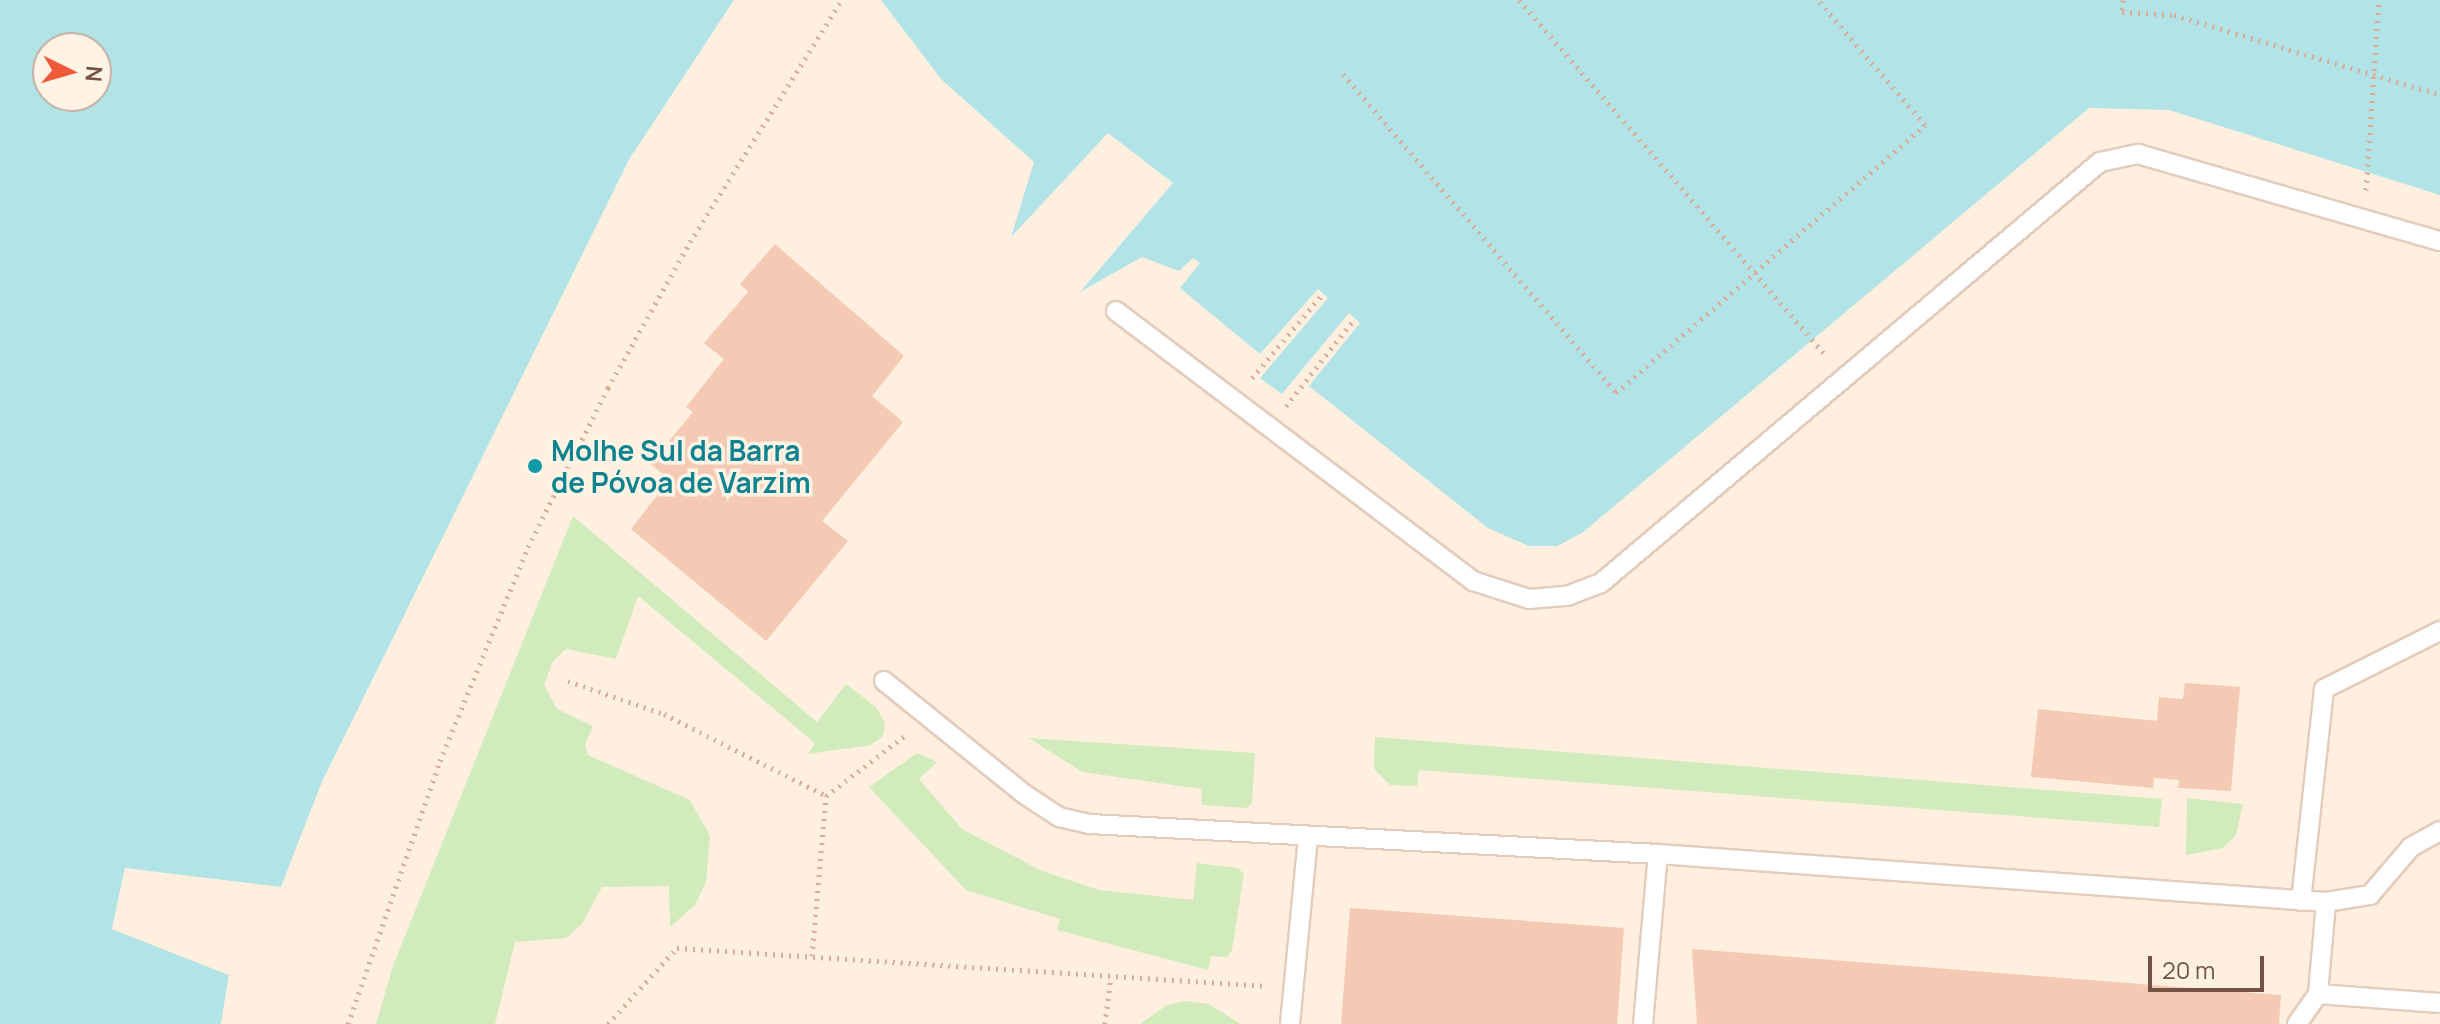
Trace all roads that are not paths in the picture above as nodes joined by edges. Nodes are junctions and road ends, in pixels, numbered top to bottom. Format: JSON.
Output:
{"nodes":[{"id":1,"x":2440,"y":241,"type":"edge"},
{"id":2,"x":1116,"y":311,"type":"dead end"},
{"id":3,"x":2440,"y":631,"type":"edge"},
{"id":4,"x":884,"y":681,"type":"dead end"},
{"id":5,"x":2440,"y":831,"type":"edge"},
{"id":6,"x":1308,"y":836,"type":"junction"},
{"id":7,"x":1658,"y":854,"type":"junction"},
{"id":8,"x":2301,"y":901,"type":"junction"},
{"id":9,"x":2326,"y":902,"type":"junction"},
{"id":10,"x":2318,"y":994,"type":"junction"},
{"id":11,"x":2440,"y":1003,"type":"edge"},
{"id":12,"x":1290,"y":1024,"type":"edge"},
{"id":13,"x":1643,"y":1024,"type":"edge"},
{"id":14,"x":2297,"y":1024,"type":"edge"}],
"edges":[{"from":1,"to":2,"type":"lane"},
{"from":3,"to":8,"type":"lane"},
{"from":4,"to":6,"type":"lane"},
{"from":5,"to":9,"type":"lane"},
{"from":6,"to":7,"type":"lane"},
{"from":6,"to":12,"type":"lane"},
{"from":7,"to":8,"type":"lane"},
{"from":7,"to":13,"type":"lane"},
{"from":8,"to":9,"type":"lane"},
{"from":9,"to":10,"type":"lane"},
{"from":10,"to":11,"type":"lane"},
{"from":10,"to":14,"type":"lane"}]}
